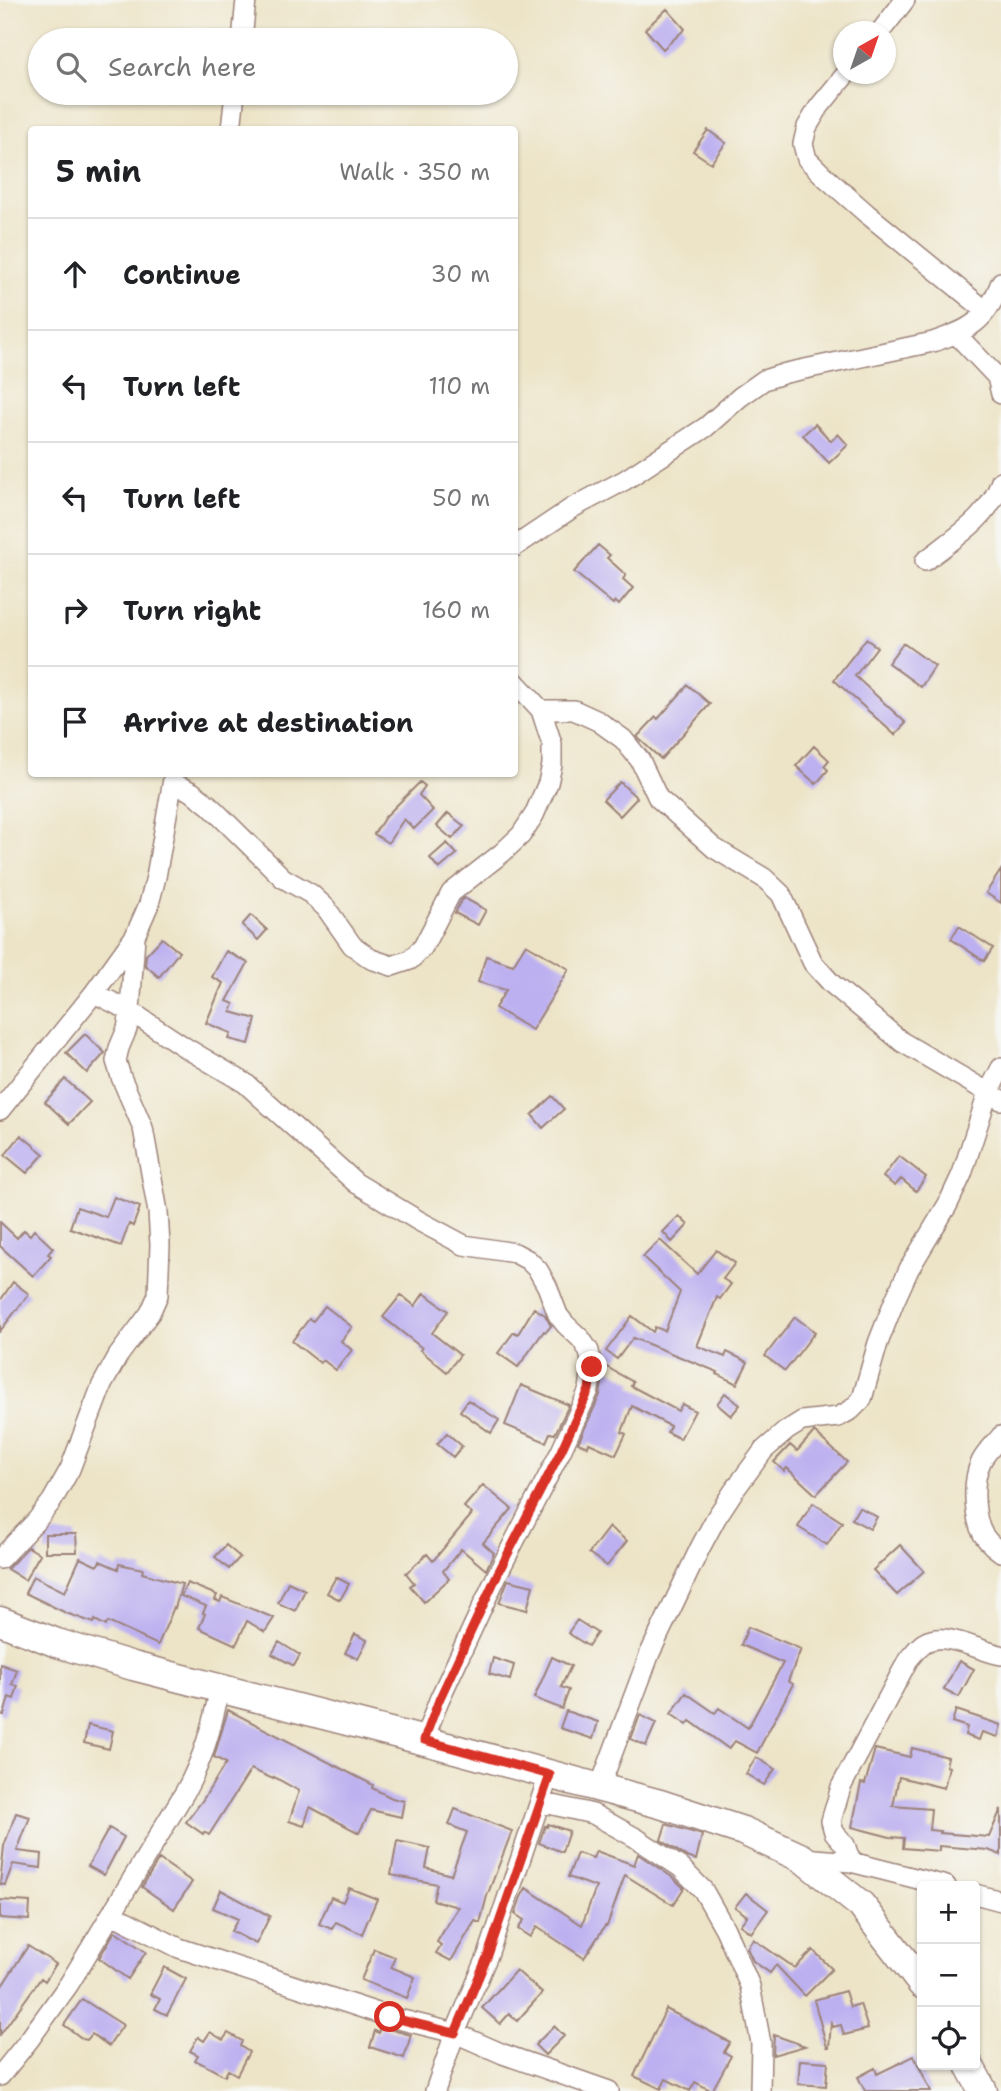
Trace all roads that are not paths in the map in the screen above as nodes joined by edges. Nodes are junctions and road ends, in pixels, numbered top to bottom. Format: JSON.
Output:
{"nodes":[{"id":1,"x":246,"y":0,"type":"edge"},
{"id":2,"x":905,"y":0,"type":"edge"},
{"id":3,"x":889,"y":21,"type":"edge"},
{"id":4,"x":243,"y":28,"type":"edge"},
{"id":5,"x":838,"y":84,"type":"edge"},
{"id":6,"x":234,"y":105,"type":"edge"},
{"id":7,"x":231,"y":126,"type":"edge"},
{"id":8,"x":1001,"y":282,"type":"edge"},
{"id":9,"x":986,"y":311,"type":"junction"},
{"id":10,"x":956,"y":334,"type":"junction"},
{"id":11,"x":1001,"y":394,"type":"edge"},
{"id":12,"x":1001,"y":481,"type":"edge"},
{"id":13,"x":518,"y":544,"type":"edge"},
{"id":14,"x":925,"y":561,"type":"dead end"},
{"id":15,"x":518,"y":685,"type":"edge"},
{"id":16,"x":541,"y":710,"type":"junction"},
{"id":17,"x":174,"y":778,"type":"edge"},
{"id":18,"x":135,"y":936,"type":"junction"},
{"id":19,"x":94,"y":993,"type":"junction"},
{"id":20,"x":130,"y":1011,"type":"junction"},
{"id":21,"x":1001,"y":1068,"type":"edge"},
{"id":22,"x":994,"y":1097,"type":"edge"},
{"id":23,"x":0,"y":1110,"type":"edge"},
{"id":24,"x":1001,"y":1436,"type":"edge"},
{"id":25,"x":1001,"y":1552,"type":"edge"},
{"id":26,"x":0,"y":1559,"type":"edge"},
{"id":27,"x":0,"y":1621,"type":"edge"},
{"id":28,"x":1001,"y":1655,"type":"edge"},
{"id":29,"x":220,"y":1688,"type":"junction"},
{"id":30,"x":424,"y":1740,"type":"junction"},
{"id":31,"x":550,"y":1775,"type":"junction"},
{"id":32,"x":599,"y":1788,"type":"junction"},
{"id":33,"x":540,"y":1801,"type":"junction"},
{"id":34,"x":802,"y":1858,"type":"junction"},
{"id":35,"x":851,"y":1861,"type":"junction"},
{"id":36,"x":927,"y":1881,"type":"edge"},
{"id":37,"x":980,"y":1895,"type":"edge"},
{"id":38,"x":1001,"y":1901,"type":"edge"},
{"id":39,"x":112,"y":1914,"type":"junction"},
{"id":40,"x":917,"y":1978,"type":"edge"},
{"id":41,"x":455,"y":2033,"type":"junction"},
{"id":42,"x":971,"y":2070,"type":"edge"},
{"id":43,"x":0,"y":2076,"type":"edge"},
{"id":44,"x":435,"y":2091,"type":"edge"},
{"id":45,"x":608,"y":2091,"type":"edge"},
{"id":46,"x":760,"y":2091,"type":"edge"},
{"id":47,"x":983,"y":2091,"type":"edge"}],
"edges":[{"from":1,"to":4,"type":"street"},
{"from":2,"to":3,"type":"street"},
{"from":5,"to":9,"type":"street"},
{"from":6,"to":7,"type":"street"},
{"from":8,"to":9,"type":"street"},
{"from":9,"to":10,"type":"street"},
{"from":10,"to":11,"type":"street"},
{"from":10,"to":13,"type":"street"},
{"from":12,"to":14,"type":"street"},
{"from":15,"to":16,"type":"street"},
{"from":16,"to":17,"type":"street"},
{"from":16,"to":22,"type":"street"},
{"from":17,"to":18,"type":"street"},
{"from":18,"to":19,"type":"street"},
{"from":18,"to":20,"type":"street"},
{"from":19,"to":20,"type":"street"},
{"from":19,"to":23,"type":"street"},
{"from":20,"to":26,"type":"street"},
{"from":20,"to":30,"type":"street"},
{"from":21,"to":22,"type":"street"},
{"from":22,"to":32,"type":"street"},
{"from":24,"to":25,"type":"street"},
{"from":27,"to":29,"type":"main road"},
{"from":28,"to":35,"type":"street"},
{"from":29,"to":30,"type":"main road"},
{"from":29,"to":39,"type":"street"},
{"from":30,"to":31,"type":"main road"},
{"from":31,"to":32,"type":"main road"},
{"from":31,"to":33,"type":"street"},
{"from":32,"to":34,"type":"main road"},
{"from":33,"to":41,"type":"street"},
{"from":33,"to":46,"type":"street"},
{"from":34,"to":35,"type":"street"},
{"from":34,"to":40,"type":"main road"},
{"from":35,"to":36,"type":"street"},
{"from":37,"to":38,"type":"street"},
{"from":39,"to":41,"type":"street"},
{"from":39,"to":43,"type":"street"},
{"from":41,"to":44,"type":"street"},
{"from":41,"to":45,"type":"street"},
{"from":42,"to":47,"type":"main road"}]}
